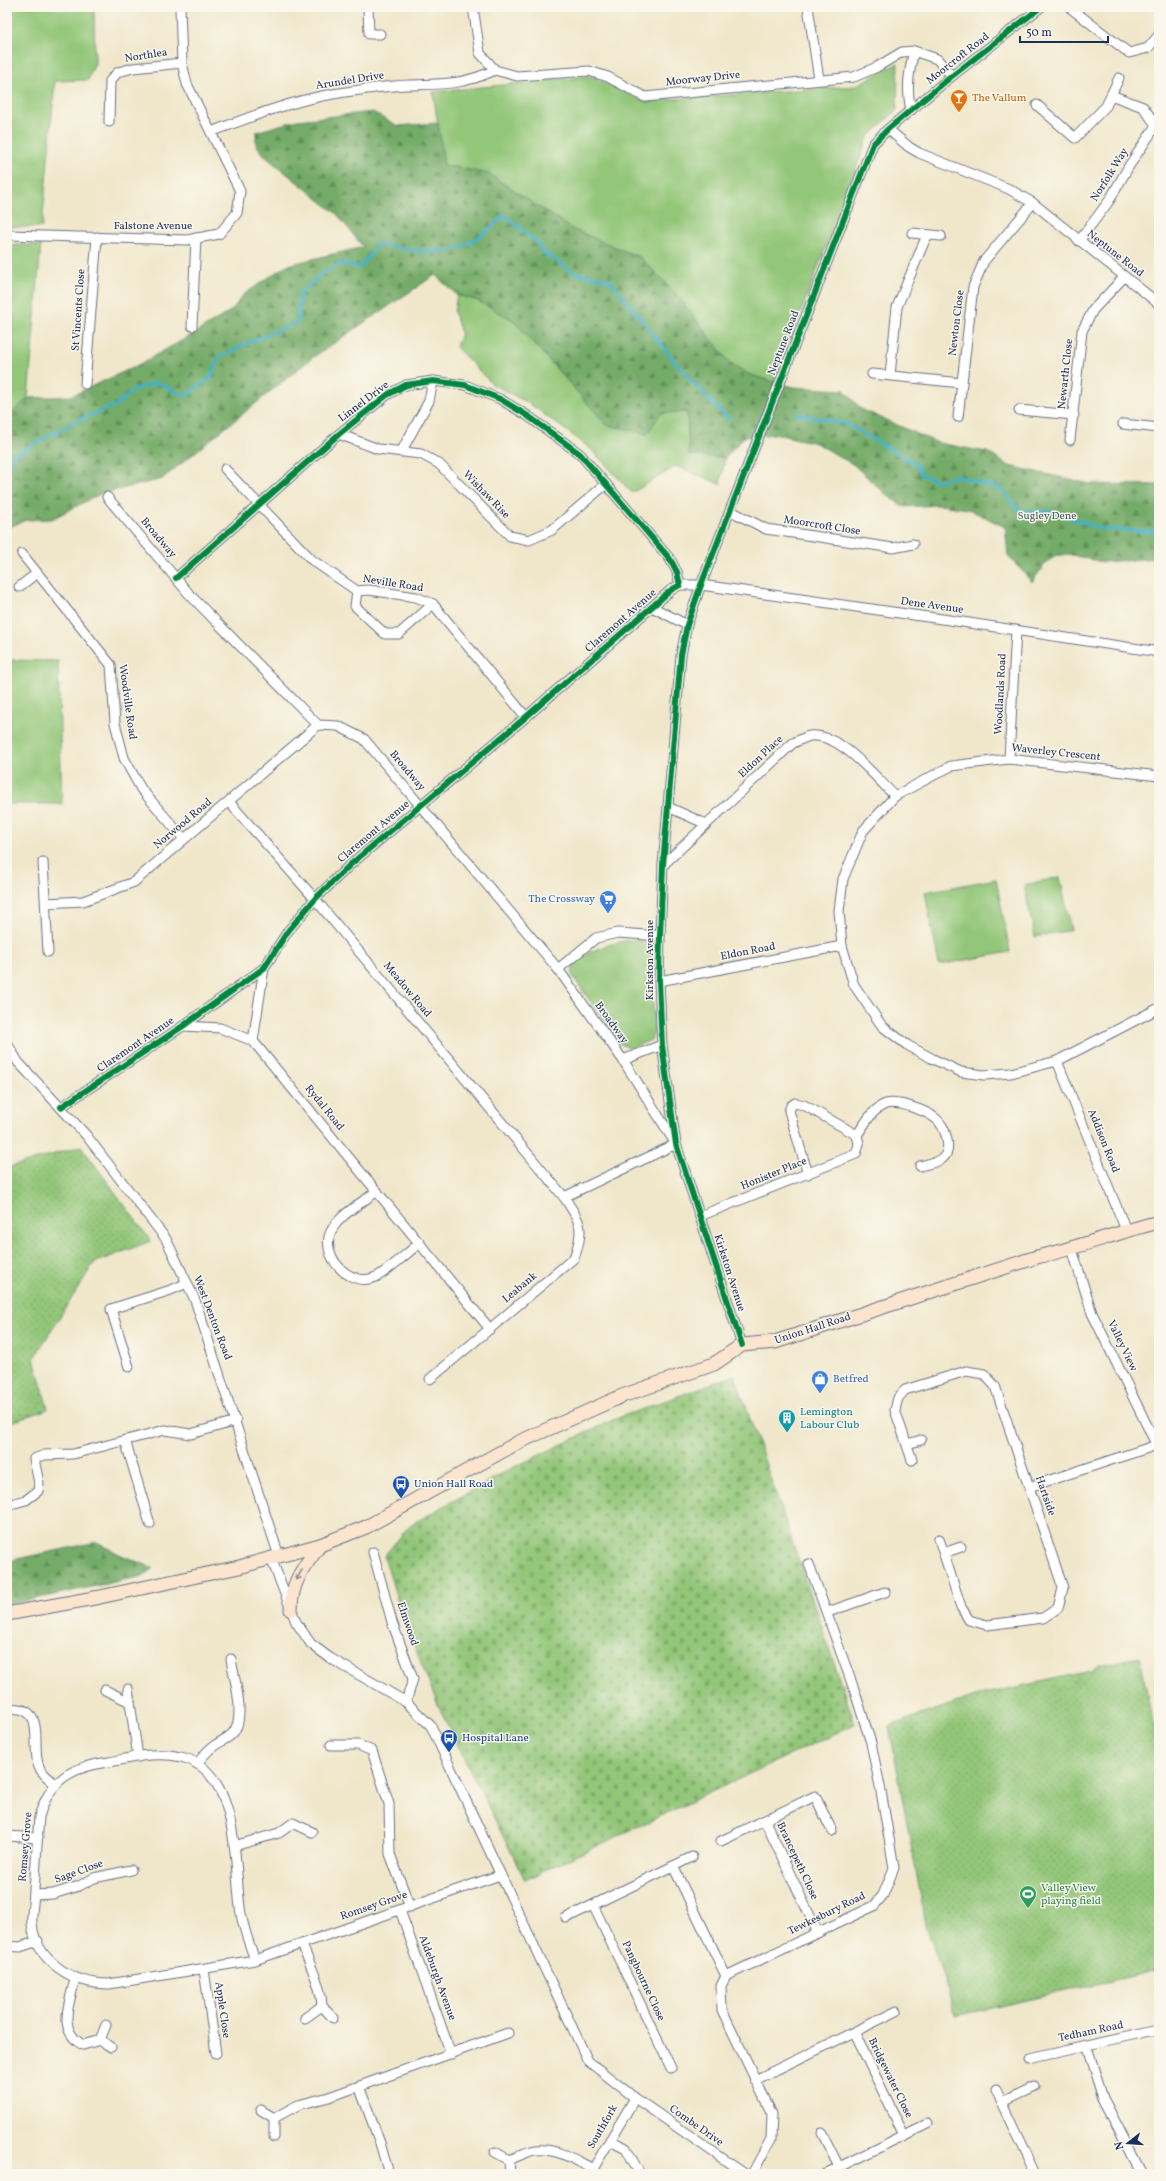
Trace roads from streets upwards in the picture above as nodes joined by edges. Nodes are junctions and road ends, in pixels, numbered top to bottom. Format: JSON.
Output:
{"nodes":[{"id":1,"x":180,"y":7,"type":"edge"},
{"id":2,"x":368,"y":7,"type":"edge"},
{"id":3,"x":473,"y":7,"type":"edge"},
{"id":4,"x":808,"y":7,"type":"edge"},
{"id":5,"x":1041,"y":7,"type":"edge"},
{"id":6,"x":1069,"y":7,"type":"edge"},
{"id":7,"x":380,"y":34,"type":"dead end"},
{"id":8,"x":1159,"y":35,"type":"edge"},
{"id":9,"x":914,"y":51,"type":"junction"},
{"id":10,"x":182,"y":63,"type":"junction"},
{"id":11,"x":495,"y":70,"type":"junction"},
{"id":12,"x":952,"y":76,"type":"junction"},
{"id":13,"x":1119,"y":78,"type":"dead end"},
{"id":14,"x":819,"y":79,"type":"junction"},
{"id":15,"x":1111,"y":95,"type":"junction"},
{"id":16,"x":1037,"y":105,"type":"dead end"},
{"id":17,"x":911,"y":110,"type":"junction"},
{"id":18,"x":109,"y":122,"type":"dead end"},
{"id":19,"x":1158,"y":123,"type":"edge"},
{"id":20,"x":888,"y":129,"type":"junction"},
{"id":21,"x":211,"y":132,"type":"junction"},
{"id":22,"x":1033,"y":203,"type":"junction"},
{"id":23,"x":912,"y":234,"type":"dead end"},
{"id":24,"x":7,"y":235,"type":"edge"},
{"id":25,"x":927,"y":235,"type":"junction"},
{"id":26,"x":941,"y":236,"type":"dead end"},
{"id":27,"x":97,"y":238,"type":"junction"},
{"id":28,"x":196,"y":238,"type":"junction"},
{"id":29,"x":1079,"y":241,"type":"junction"},
{"id":30,"x":1124,"y":277,"type":"junction"},
{"id":31,"x":1159,"y":304,"type":"edge"},
{"id":32,"x":192,"y":326,"type":"dead end"},
{"id":33,"x":872,"y":374,"type":"dead end"},
{"id":34,"x":890,"y":375,"type":"junction"},
{"id":35,"x":433,"y":381,"type":"junction"},
{"id":36,"x":962,"y":383,"type":"junction"},
{"id":37,"x":85,"y":384,"type":"dead end"},
{"id":38,"x":1019,"y":410,"type":"dead end"},
{"id":39,"x":1074,"y":415,"type":"junction"},
{"id":40,"x":958,"y":417,"type":"dead end"},
{"id":41,"x":1122,"y":424,"type":"dead end"},
{"id":42,"x":1159,"y":428,"type":"edge"},
{"id":43,"x":339,"y":434,"type":"junction"},
{"id":44,"x":1070,"y":440,"type":"dead end"},
{"id":45,"x":401,"y":452,"type":"junction"},
{"id":46,"x":225,"y":469,"type":"dead end"},
{"id":47,"x":606,"y":484,"type":"junction"},
{"id":48,"x":107,"y":497,"type":"dead end"},
{"id":49,"x":261,"y":505,"type":"junction"},
{"id":50,"x":731,"y":511,"type":"junction"},
{"id":51,"x":913,"y":544,"type":"dead end"},
{"id":52,"x":22,"y":554,"type":"dead end"},
{"id":53,"x":708,"y":569,"type":"joint"},
{"id":54,"x":37,"y":573,"type":"junction"},
{"id":55,"x":176,"y":578,"type":"junction"},
{"id":56,"x":680,"y":585,"type":"junction"},
{"id":57,"x":701,"y":585,"type":"junction"},
{"id":58,"x":19,"y":587,"type":"dead end"},
{"id":59,"x":356,"y":591,"type":"junction"},
{"id":60,"x":433,"y":604,"type":"junction"},
{"id":61,"x":652,"y":607,"type":"junction"},
{"id":62,"x":687,"y":625,"type":"junction"},
{"id":63,"x":1016,"y":630,"type":"junction"},
{"id":64,"x":1159,"y":652,"type":"edge"},
{"id":65,"x":526,"y":717,"type":"junction"},
{"id":66,"x":318,"y":726,"type":"junction"},
{"id":67,"x":1009,"y":759,"type":"junction"},
{"id":68,"x":1159,"y":776,"type":"edge"},
{"id":69,"x":894,"y":796,"type":"junction"},
{"id":70,"x":229,"y":802,"type":"junction"},
{"id":71,"x":420,"y":806,"type":"junction"},
{"id":72,"x":668,"y":807,"type":"junction"},
{"id":73,"x":706,"y":824,"type":"junction"},
{"id":74,"x":184,"y":839,"type":"junction"},
{"id":75,"x":43,"y":862,"type":"dead end"},
{"id":76,"x":663,"y":865,"type":"junction"},
{"id":77,"x":315,"y":899,"type":"junction"},
{"id":78,"x":46,"y":903,"type":"junction"},
{"id":79,"x":660,"y":936,"type":"junction"},
{"id":80,"x":842,"y":946,"type":"junction"},
{"id":81,"x":48,"y":952,"type":"dead end"},
{"id":82,"x":264,"y":968,"type":"junction"},
{"id":83,"x":558,"y":969,"type":"junction"},
{"id":84,"x":659,"y":981,"type":"junction"},
{"id":85,"x":1159,"y":1008,"type":"edge"},
{"id":86,"x":183,"y":1026,"type":"junction"},
{"id":87,"x":253,"y":1041,"type":"junction"},
{"id":88,"x":7,"y":1043,"type":"edge"},
{"id":89,"x":662,"y":1045,"type":"junction"},
{"id":90,"x":623,"y":1060,"type":"junction"},
{"id":91,"x":1057,"y":1061,"type":"junction"},
{"id":92,"x":61,"y":1107,"type":"junction"},
{"id":93,"x":857,"y":1135,"type":"junction"},
{"id":94,"x":676,"y":1144,"type":"junction"},
{"id":95,"x":920,"y":1166,"type":"dead end"},
{"id":96,"x":808,"y":1174,"type":"junction"},
{"id":97,"x":377,"y":1191,"type":"junction"},
{"id":98,"x":564,"y":1196,"type":"junction"},
{"id":99,"x":700,"y":1216,"type":"junction"},
{"id":100,"x":1159,"y":1222,"type":"edge"},
{"id":101,"x":1126,"y":1230,"type":"junction"},
{"id":102,"x":420,"y":1243,"type":"junction"},
{"id":103,"x":1072,"y":1250,"type":"junction"},
{"id":104,"x":187,"y":1283,"type":"junction"},
{"id":105,"x":490,"y":1329,"type":"junction"},
{"id":106,"x":742,"y":1345,"type":"junction"},
{"id":107,"x":129,"y":1367,"type":"dead end"},
{"id":108,"x":430,"y":1379,"type":"dead end"},
{"id":109,"x":236,"y":1421,"type":"junction"},
{"id":110,"x":125,"y":1440,"type":"junction"},
{"id":111,"x":921,"y":1440,"type":"dead end"},
{"id":112,"x":907,"y":1444,"type":"junction"},
{"id":113,"x":1158,"y":1448,"type":"edge"},
{"id":114,"x":912,"y":1460,"type":"dead end"},
{"id":115,"x":1029,"y":1487,"type":"junction"},
{"id":116,"x":7,"y":1505,"type":"edge"},
{"id":117,"x":150,"y":1524,"type":"dead end"},
{"id":118,"x":939,"y":1539,"type":"dead end"},
{"id":119,"x":320,"y":1545,"type":"junction"},
{"id":120,"x":961,"y":1547,"type":"dead end"},
{"id":121,"x":373,"y":1552,"type":"dead end"},
{"id":122,"x":944,"y":1554,"type":"junction"},
{"id":123,"x":275,"y":1557,"type":"junction"},
{"id":124,"x":809,"y":1564,"type":"dead end"},
{"id":125,"x":885,"y":1592,"type":"dead end"},
{"id":126,"x":291,"y":1610,"type":"junction"},
{"id":127,"x":828,"y":1612,"type":"junction"},
{"id":128,"x":7,"y":1614,"type":"edge"},
{"id":129,"x":231,"y":1659,"type":"dead end"},
{"id":130,"x":128,"y":1689,"type":"dead end"},
{"id":131,"x":105,"y":1690,"type":"dead end"},
{"id":132,"x":130,"y":1702,"type":"junction"},
{"id":133,"x":406,"y":1702,"type":"junction"},
{"id":134,"x":7,"y":1709,"type":"edge"},
{"id":135,"x":331,"y":1745,"type":"dead end"},
{"id":136,"x":138,"y":1757,"type":"junction"},
{"id":137,"x":197,"y":1764,"type":"junction"},
{"id":138,"x":56,"y":1785,"type":"junction"},
{"id":139,"x":765,"y":1820,"type":"junction"},
{"id":140,"x":832,"y":1831,"type":"dead end"},
{"id":141,"x":312,"y":1832,"type":"dead end"},
{"id":142,"x":7,"y":1836,"type":"edge"},
{"id":143,"x":38,"y":1838,"type":"junction"},
{"id":144,"x":721,"y":1841,"type":"dead end"},
{"id":145,"x":234,"y":1846,"type":"junction"},
{"id":146,"x":692,"y":1857,"type":"dead end"},
{"id":147,"x":673,"y":1866,"type":"junction"},
{"id":148,"x":131,"y":1870,"type":"dead end"},
{"id":149,"x":500,"y":1875,"type":"junction"},
{"id":150,"x":34,"y":1895,"type":"junction"},
{"id":151,"x":593,"y":1905,"type":"junction"},
{"id":152,"x":410,"y":1906,"type":"junction"},
{"id":153,"x":400,"y":1910,"type":"junction"},
{"id":154,"x":566,"y":1918,"type":"dead end"},
{"id":155,"x":818,"y":1933,"type":"junction"},
{"id":156,"x":38,"y":1941,"type":"junction"},
{"id":157,"x":302,"y":1944,"type":"junction"},
{"id":158,"x":7,"y":1946,"type":"edge"},
{"id":159,"x":255,"y":1960,"type":"junction"},
{"id":160,"x":204,"y":1970,"type":"junction"},
{"id":161,"x":726,"y":1976,"type":"junction"},
{"id":162,"x":75,"y":1978,"type":"junction"},
{"id":163,"x":322,"y":2006,"type":"junction"},
{"id":164,"x":897,"y":2010,"type":"dead end"},
{"id":165,"x":305,"y":2018,"type":"dead end"},
{"id":166,"x":333,"y":2018,"type":"dead end"},
{"id":167,"x":106,"y":2025,"type":"dead end"},
{"id":168,"x":1159,"y":2029,"type":"edge"},
{"id":169,"x":854,"y":2032,"type":"junction"},
{"id":170,"x":508,"y":2034,"type":"dead end"},
{"id":171,"x":100,"y":2040,"type":"junction"},
{"id":172,"x":1086,"y":2045,"type":"junction"},
{"id":173,"x":111,"y":2047,"type":"dead end"},
{"id":174,"x":216,"y":2053,"type":"dead end"},
{"id":175,"x":452,"y":2054,"type":"junction"},
{"id":176,"x":1029,"y":2058,"type":"dead end"},
{"id":177,"x":671,"y":2068,"type":"dead end"},
{"id":178,"x":755,"y":2080,"type":"junction"},
{"id":179,"x":359,"y":2086,"type":"junction"},
{"id":180,"x":1034,"y":2087,"type":"dead end"},
{"id":181,"x":996,"y":2089,"type":"dead end"},
{"id":182,"x":635,"y":2098,"type":"junction"},
{"id":183,"x":1002,"y":2102,"type":"junction"},
{"id":184,"x":261,"y":2110,"type":"dead end"},
{"id":185,"x":274,"y":2118,"type":"junction"},
{"id":186,"x":927,"y":2124,"type":"dead end"},
{"id":187,"x":822,"y":2133,"type":"dead end"},
{"id":188,"x":904,"y":2135,"type":"junction"},
{"id":189,"x":274,"y":2137,"type":"dead end"},
{"id":190,"x":610,"y":2140,"type":"junction"},
{"id":191,"x":495,"y":2152,"type":"dead end"},
{"id":192,"x":509,"y":2160,"type":"junction"},
{"id":193,"x":839,"y":2167,"type":"junction"},
{"id":194,"x":591,"y":2172,"type":"edge"},
{"id":195,"x":827,"y":2173,"type":"dead end"},
{"id":196,"x":389,"y":2174,"type":"edge"},
{"id":197,"x":510,"y":2174,"type":"edge"},
{"id":198,"x":640,"y":2174,"type":"edge"},
{"id":199,"x":745,"y":2174,"type":"edge"},
{"id":200,"x":752,"y":2174,"type":"edge"},
{"id":201,"x":1036,"y":2174,"type":"edge"},
{"id":202,"x":1142,"y":2174,"type":"edge"}],
"edges":[{"from":1,"to":10,"type":"street","name":"Falstone Avenue"},
{"from":2,"to":7,"type":"street"},
{"from":3,"to":11,"type":"street"},
{"from":4,"to":14,"type":"street"},
{"from":5,"to":12,"type":"street","name":"Moorcroft Road"},
{"from":6,"to":8,"type":"street"},
{"from":9,"to":12,"type":"street"},
{"from":9,"to":14,"type":"street","name":"Moorway Drive"},
{"from":9,"to":17,"type":"street"},
{"from":10,"to":18,"type":"street","name":"Northlea"},
{"from":10,"to":21,"type":"street","name":"Falstone Avenue"},
{"from":11,"to":14,"type":"street","name":"Moorway Drive"},
{"from":11,"to":21,"type":"street","name":"Arundel Drive"},
{"from":12,"to":17,"type":"street","name":"Moorcroft Road"},
{"from":13,"to":15,"type":"street"},
{"from":15,"to":16,"type":"street"},
{"from":15,"to":19,"type":"street"},
{"from":17,"to":20,"type":"street","name":"Moorcroft Road"},
{"from":19,"to":29,"type":"street","name":"Norfolk Way"},
{"from":20,"to":22,"type":"street","name":"Neptune Road"},
{"from":20,"to":50,"type":"street","name":"Neptune Road"},
{"from":21,"to":28,"type":"street","name":"Falstone Avenue"},
{"from":22,"to":29,"type":"street","name":"Neptune Road"},
{"from":22,"to":36,"type":"street","name":"Newton Close"},
{"from":23,"to":25,"type":"street"},
{"from":24,"to":27,"type":"street","name":"Falstone Avenue"},
{"from":25,"to":26,"type":"street"},
{"from":25,"to":34,"type":"street"},
{"from":27,"to":28,"type":"street","name":"Falstone Avenue"},
{"from":27,"to":37,"type":"street","name":"St Vincents Close"},
{"from":28,"to":32,"type":"street"},
{"from":29,"to":30,"type":"street","name":"Neptune Road"},
{"from":30,"to":31,"type":"street","name":"Neptune Road"},
{"from":30,"to":39,"type":"street","name":"Newarth Close"},
{"from":33,"to":34,"type":"street"},
{"from":34,"to":36,"type":"street"},
{"from":35,"to":43,"type":"street","name":"Linnel Drive"},
{"from":35,"to":45,"type":"street"},
{"from":35,"to":47,"type":"street","name":"Linnel Drive"},
{"from":36,"to":40,"type":"street","name":"Newton Close"},
{"from":38,"to":39,"type":"street"},
{"from":39,"to":44,"type":"street","name":"Newarth Close"},
{"from":41,"to":42,"type":"street"},
{"from":43,"to":45,"type":"street","name":"Wishaw Rise"},
{"from":43,"to":49,"type":"street","name":"Linnel Drive"},
{"from":45,"to":47,"type":"street","name":"Wishaw Rise"},
{"from":46,"to":49,"type":"street","name":"Neville Road"},
{"from":47,"to":56,"type":"street","name":"Linnel Drive"},
{"from":48,"to":55,"type":"street","name":"Broadway"},
{"from":49,"to":55,"type":"street","name":"Linnel Drive"},
{"from":49,"to":59,"type":"street","name":"Neville Road"},
{"from":50,"to":51,"type":"street","name":"Moorcroft Close"},
{"from":50,"to":53,"type":"street","name":"Neptune Road"},
{"from":52,"to":54,"type":"street","name":"Woodville Road"},
{"from":53,"to":57,"type":"street","name":"Kirkston Avenue"},
{"from":54,"to":58,"type":"street"},
{"from":54,"to":74,"type":"street","name":"Woodville Road"},
{"from":55,"to":66,"type":"street","name":"Broadway"},
{"from":56,"to":57,"type":"street","name":"Dene Avenue"},
{"from":56,"to":61,"type":"street","name":"Claremont Avenue"},
{"from":57,"to":62,"type":"street","name":"Kirkston Avenue"},
{"from":57,"to":63,"type":"street","name":"Dene Avenue"},
{"from":59,"to":60,"type":"street","name":"Neville Road"},
{"from":59,"to":60,"type":"street"},
{"from":60,"to":65,"type":"street","name":"Neville Road"},
{"from":61,"to":62,"type":"street"},
{"from":61,"to":65,"type":"street","name":"Claremont Avenue"},
{"from":62,"to":72,"type":"street","name":"Kirkston Avenue"},
{"from":63,"to":64,"type":"street","name":"Dene Avenue"},
{"from":63,"to":67,"type":"street","name":"Woodlands Road"},
{"from":65,"to":71,"type":"street","name":"Claremont Avenue"},
{"from":66,"to":70,"type":"street","name":"Norwood Road"},
{"from":66,"to":71,"type":"street","name":"Broadway"},
{"from":67,"to":68,"type":"street","name":"Waverley Crescent"},
{"from":67,"to":69,"type":"street","name":"Waverley Crescent"},
{"from":69,"to":73,"type":"street","name":"Eldon Place"},
{"from":69,"to":80,"type":"street","name":"Waverley Crescent"},
{"from":70,"to":74,"type":"street","name":"Norwood Road"},
{"from":70,"to":77,"type":"street","name":"Meadow Road"},
{"from":71,"to":77,"type":"street","name":"Claremont Avenue"},
{"from":71,"to":83,"type":"street","name":"Broadway"},
{"from":72,"to":73,"type":"street"},
{"from":72,"to":76,"type":"street","name":"Kirkston Avenue"},
{"from":73,"to":76,"type":"street","name":"Eldon Place"},
{"from":74,"to":78,"type":"street","name":"Norwood Road"},
{"from":75,"to":78,"type":"street"},
{"from":76,"to":79,"type":"street","name":"Kirkston Avenue"},
{"from":77,"to":82,"type":"street","name":"Claremont Avenue"},
{"from":77,"to":98,"type":"street","name":"Meadow Road"},
{"from":78,"to":81,"type":"street"},
{"from":79,"to":83,"type":"street"},
{"from":79,"to":84,"type":"street","name":"Kirkston Avenue"},
{"from":80,"to":84,"type":"street","name":"Eldon Road"},
{"from":80,"to":91,"type":"street","name":"Waverley Crescent"},
{"from":82,"to":86,"type":"street","name":"Claremont Avenue"},
{"from":82,"to":87,"type":"street"},
{"from":83,"to":90,"type":"street","name":"Broadway"},
{"from":84,"to":89,"type":"street","name":"Kirkston Avenue"},
{"from":85,"to":91,"type":"street","name":"Waverley Crescent"},
{"from":86,"to":87,"type":"street"},
{"from":86,"to":92,"type":"street","name":"Claremont Avenue"},
{"from":87,"to":97,"type":"street","name":"Rydal Road"},
{"from":88,"to":92,"type":"street","name":"West Denton Road"},
{"from":89,"to":90,"type":"street"},
{"from":89,"to":94,"type":"street","name":"Kirkston Avenue"},
{"from":90,"to":94,"type":"street","name":"Broadway"},
{"from":91,"to":101,"type":"street","name":"Addison Road"},
{"from":92,"to":104,"type":"street","name":"West Denton Road"},
{"from":93,"to":95,"type":"street"},
{"from":93,"to":96,"type":"street","name":"Honister Place"},
{"from":93,"to":96,"type":"street"},
{"from":94,"to":98,"type":"street"},
{"from":94,"to":99,"type":"street","name":"Kirkston Avenue"},
{"from":96,"to":99,"type":"street","name":"Honister Place"},
{"from":97,"to":102,"type":"street","name":"Rydal Road"},
{"from":97,"to":102,"type":"street"},
{"from":98,"to":105,"type":"street","name":"Leabank"},
{"from":99,"to":106,"type":"street","name":"Kirkston Avenue"},
{"from":100,"to":101,"type":"street","name":"Union Hall Road"},
{"from":101,"to":103,"type":"street","name":"Union Hall Road"},
{"from":102,"to":105,"type":"street","name":"Rydal Road"},
{"from":103,"to":106,"type":"street","name":"Union Hall Road"},
{"from":103,"to":113,"type":"street","name":"Valley View"},
{"from":104,"to":107,"type":"street"},
{"from":104,"to":109,"type":"street","name":"West Denton Road"},
{"from":105,"to":108,"type":"street","name":"Leabank"},
{"from":106,"to":119,"type":"street","name":"Union Hall Road"},
{"from":109,"to":110,"type":"street"},
{"from":109,"to":123,"type":"street","name":"West Denton Road"},
{"from":110,"to":116,"type":"street"},
{"from":110,"to":117,"type":"street"},
{"from":111,"to":112,"type":"street"},
{"from":112,"to":114,"type":"street","name":"Hartside"},
{"from":112,"to":115,"type":"street","name":"Hartside"},
{"from":113,"to":115,"type":"street"},
{"from":115,"to":122,"type":"street","name":"Hartside"},
{"from":118,"to":122,"type":"street","name":"Hartside"},
{"from":119,"to":123,"type":"street","name":"Union Hall Road"},
{"from":119,"to":126,"type":"street","one_way":true},
{"from":120,"to":122,"type":"street"},
{"from":121,"to":133,"type":"street","name":"Elmwood"},
{"from":123,"to":126,"type":"street"},
{"from":123,"to":128,"type":"street","name":"Union Hall Road"},
{"from":124,"to":127,"type":"street","name":"Tewkesbury Road"},
{"from":125,"to":127,"type":"street"},
{"from":126,"to":133,"type":"street"},
{"from":127,"to":155,"type":"street","name":"Tewkesbury Road"},
{"from":129,"to":137,"type":"street"},
{"from":130,"to":132,"type":"street"},
{"from":131,"to":132,"type":"street"},
{"from":132,"to":136,"type":"street"},
{"from":133,"to":149,"type":"street"},
{"from":134,"to":138,"type":"street"},
{"from":135,"to":152,"type":"street"},
{"from":136,"to":137,"type":"street","name":"Romsey Grove"},
{"from":136,"to":138,"type":"street","name":"Romsey Grove"},
{"from":137,"to":145,"type":"street","name":"Romsey Grove"},
{"from":138,"to":143,"type":"street","name":"Romsey Grove"},
{"from":139,"to":140,"type":"street","name":"Brancepeth Close"},
{"from":139,"to":144,"type":"street","name":"Brancepeth Close"},
{"from":139,"to":155,"type":"street","name":"Brancepeth Close"},
{"from":141,"to":145,"type":"street"},
{"from":142,"to":143,"type":"street"},
{"from":143,"to":150,"type":"street","name":"Romsey Grove"},
{"from":145,"to":159,"type":"street","name":"Romsey Grove"},
{"from":146,"to":147,"type":"street"},
{"from":147,"to":151,"type":"street"},
{"from":147,"to":161,"type":"street"},
{"from":148,"to":150,"type":"street","name":"Sage Close"},
{"from":149,"to":152,"type":"street","name":"Romsey Grove"},
{"from":149,"to":182,"type":"street"},
{"from":150,"to":156,"type":"street","name":"Romsey Grove"},
{"from":151,"to":154,"type":"street"},
{"from":151,"to":177,"type":"street","name":"Pangbourne Close"},
{"from":152,"to":153,"type":"street","name":"Romsey Grove"},
{"from":153,"to":157,"type":"street","name":"Romsey Grove"},
{"from":153,"to":175,"type":"street","name":"Aldeburgh Avenue"},
{"from":155,"to":161,"type":"street","name":"Tewkesbury Road"},
{"from":156,"to":158,"type":"street"},
{"from":156,"to":162,"type":"street","name":"Romsey Grove"},
{"from":157,"to":159,"type":"street","name":"Romsey Grove"},
{"from":157,"to":163,"type":"street"},
{"from":159,"to":160,"type":"street","name":"Romsey Grove"},
{"from":160,"to":162,"type":"street","name":"Romsey Grove"},
{"from":160,"to":174,"type":"street","name":"Apple Close"},
{"from":161,"to":178,"type":"street"},
{"from":162,"to":171,"type":"street"},
{"from":163,"to":165,"type":"street"},
{"from":163,"to":166,"type":"street"},
{"from":164,"to":169,"type":"street","name":"Bridgewater Close"},
{"from":167,"to":171,"type":"street"},
{"from":168,"to":172,"type":"street","name":"Tedham Road"},
{"from":169,"to":178,"type":"street","name":"Bridgewater Close"},
{"from":169,"to":188,"type":"street","name":"Bridgewater Close"},
{"from":170,"to":175,"type":"street"},
{"from":171,"to":173,"type":"street"},
{"from":172,"to":176,"type":"street","name":"Tedham Road"},
{"from":172,"to":202,"type":"street"},
{"from":175,"to":179,"type":"street"},
{"from":178,"to":200,"type":"street"},
{"from":179,"to":185,"type":"street"},
{"from":179,"to":196,"type":"street"},
{"from":180,"to":183,"type":"street"},
{"from":181,"to":183,"type":"street"},
{"from":182,"to":190,"type":"street","name":"Southfork"},
{"from":182,"to":199,"type":"street","name":"Combe Drive"},
{"from":183,"to":201,"type":"street"},
{"from":184,"to":185,"type":"street"},
{"from":185,"to":189,"type":"street"},
{"from":186,"to":188,"type":"street","name":"Bridgewater Close"},
{"from":187,"to":193,"type":"street"},
{"from":188,"to":193,"type":"street","name":"Bridgewater Close"},
{"from":190,"to":194,"type":"street","name":"Southfork"},
{"from":190,"to":198,"type":"street"},
{"from":191,"to":192,"type":"street"},
{"from":192,"to":194,"type":"street","name":"Southfork"},
{"from":192,"to":197,"type":"street"},
{"from":193,"to":195,"type":"street","name":"Bridgewater Close"}]}
